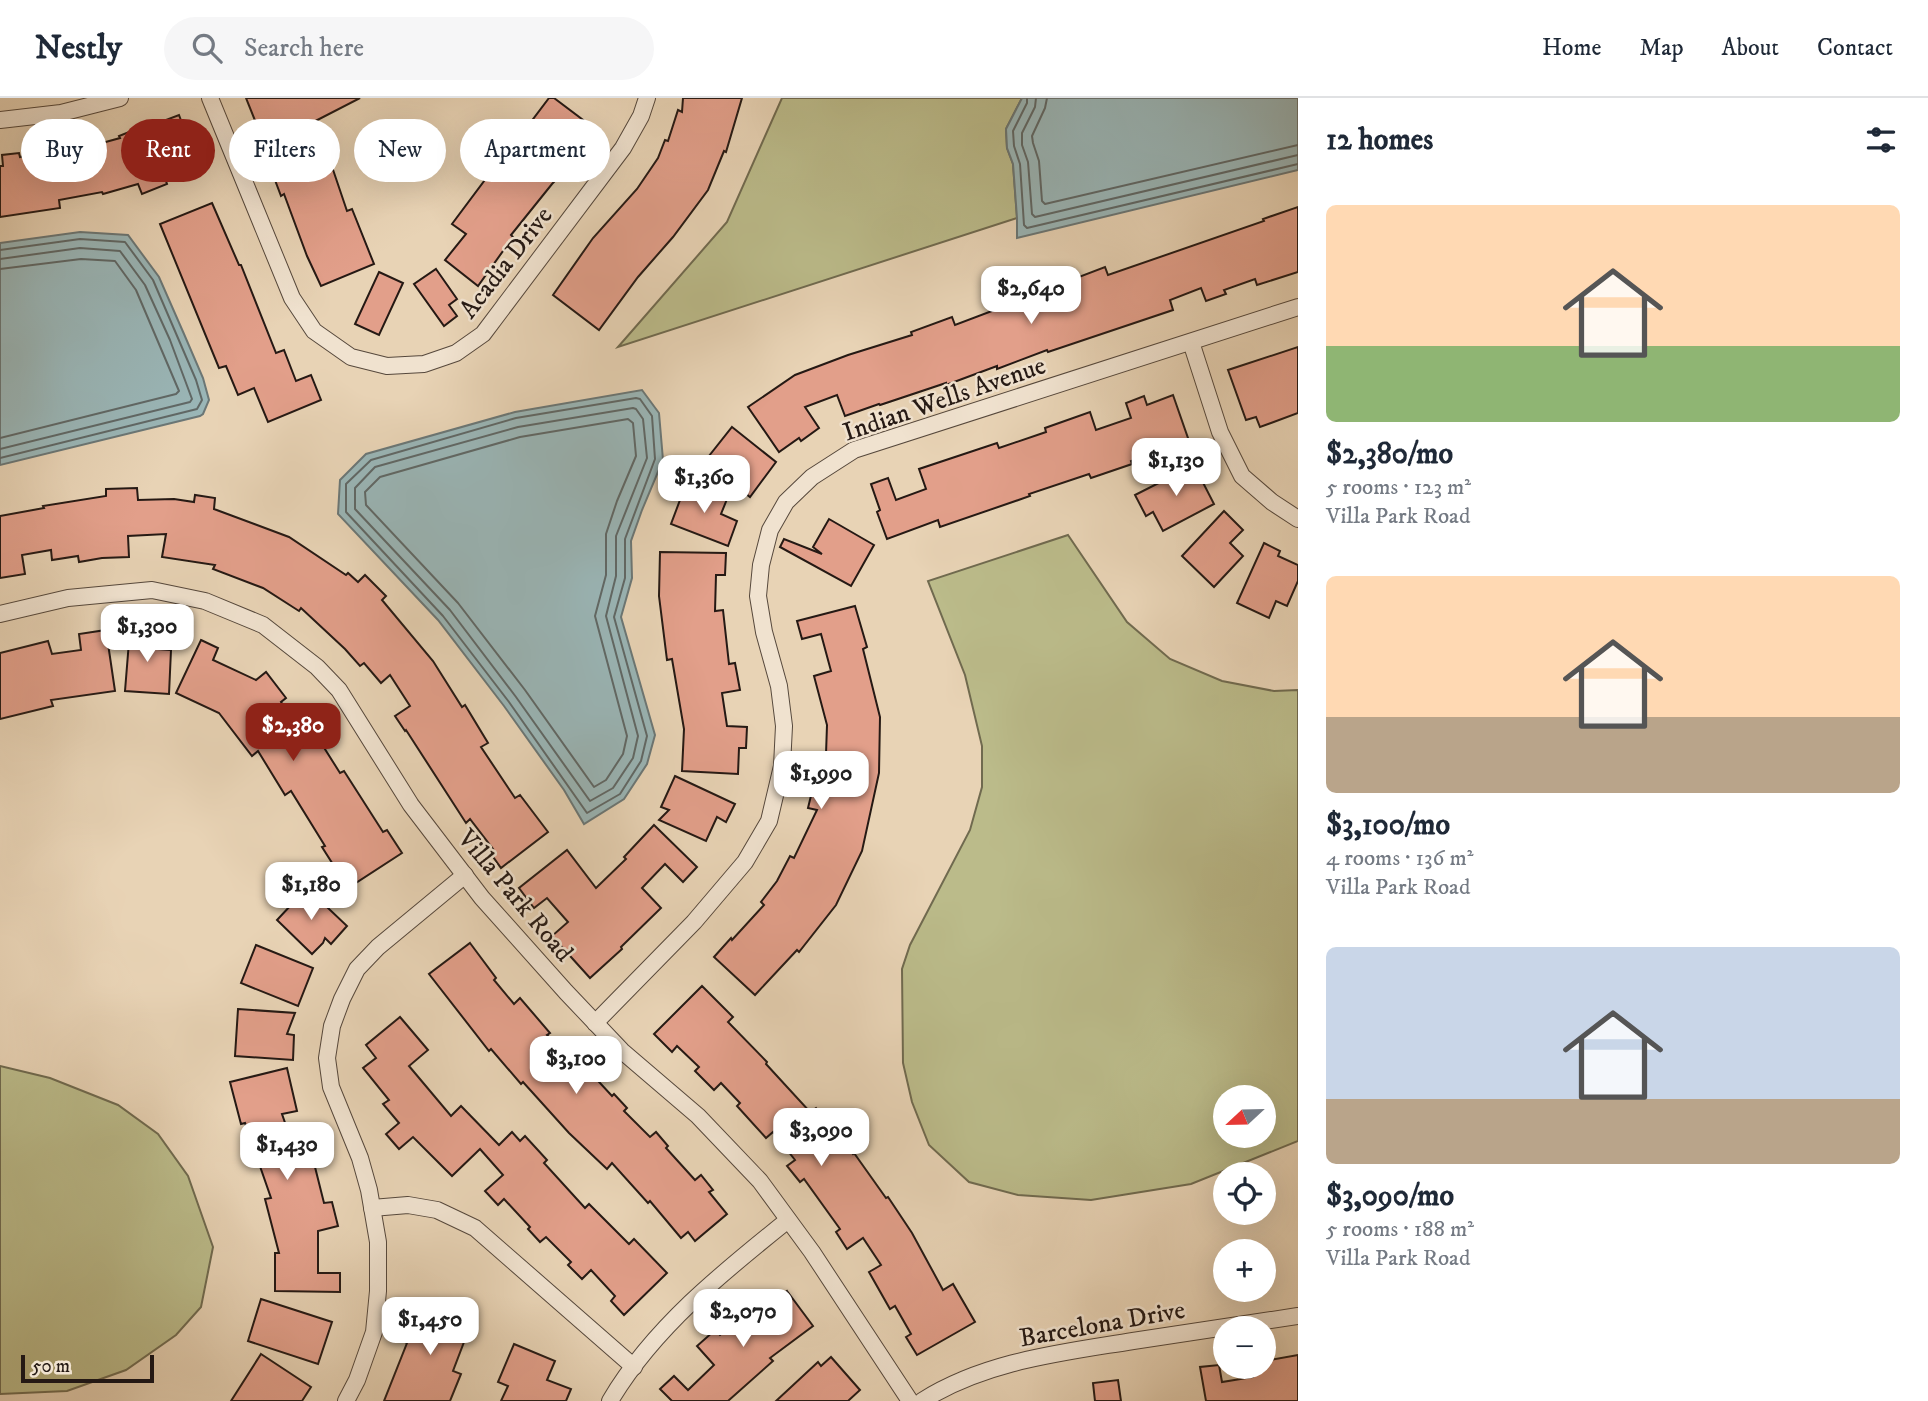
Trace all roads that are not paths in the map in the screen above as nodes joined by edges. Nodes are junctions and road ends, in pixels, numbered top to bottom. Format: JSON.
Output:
{"nodes":[{"id":1,"x":120,"y":98,"type":"edge"},
{"id":2,"x":210,"y":98,"type":"edge"},
{"id":3,"x":646,"y":98,"type":"edge"},
{"id":4,"x":0,"y":120,"type":"edge"},
{"id":5,"x":1298,"y":307,"type":"edge"},
{"id":6,"x":1191,"y":342,"type":"junction"},
{"id":7,"x":1298,"y":519,"type":"edge"},
{"id":8,"x":0,"y":614,"type":"edge"},
{"id":9,"x":465,"y":875,"type":"junction"},
{"id":10,"x":595,"y":1023,"type":"junction"},
{"id":11,"x":372,"y":1208,"type":"junction"},
{"id":12,"x":788,"y":1220,"type":"junction"},
{"id":13,"x":1298,"y":1316,"type":"edge"},
{"id":14,"x":634,"y":1367,"type":"junction"},
{"id":15,"x":346,"y":1401,"type":"edge"},
{"id":16,"x":610,"y":1401,"type":"edge"},
{"id":17,"x":910,"y":1401,"type":"edge"},
{"id":18,"x":922,"y":1401,"type":"edge"}],
"edges":[{"from":1,"to":4,"type":"street"},
{"from":2,"to":3,"type":"street","name":"Acadia Drive"},
{"from":5,"to":6,"type":"street","name":"Indian Wells Avenue"},
{"from":6,"to":7,"type":"street"},
{"from":6,"to":10,"type":"street","name":"Indian Wells Avenue"},
{"from":8,"to":9,"type":"street","name":"Villa Park Road"},
{"from":9,"to":10,"type":"street","name":"Villa Park Road"},
{"from":9,"to":11,"type":"street"},
{"from":10,"to":12,"type":"street","name":"Villa Park Road"},
{"from":11,"to":14,"type":"street"},
{"from":11,"to":15,"type":"street"},
{"from":12,"to":14,"type":"street"},
{"from":12,"to":17,"type":"street","name":"Villa Park Road"},
{"from":13,"to":18,"type":"street","name":"Barcelona Drive"},
{"from":14,"to":16,"type":"street"}]}
